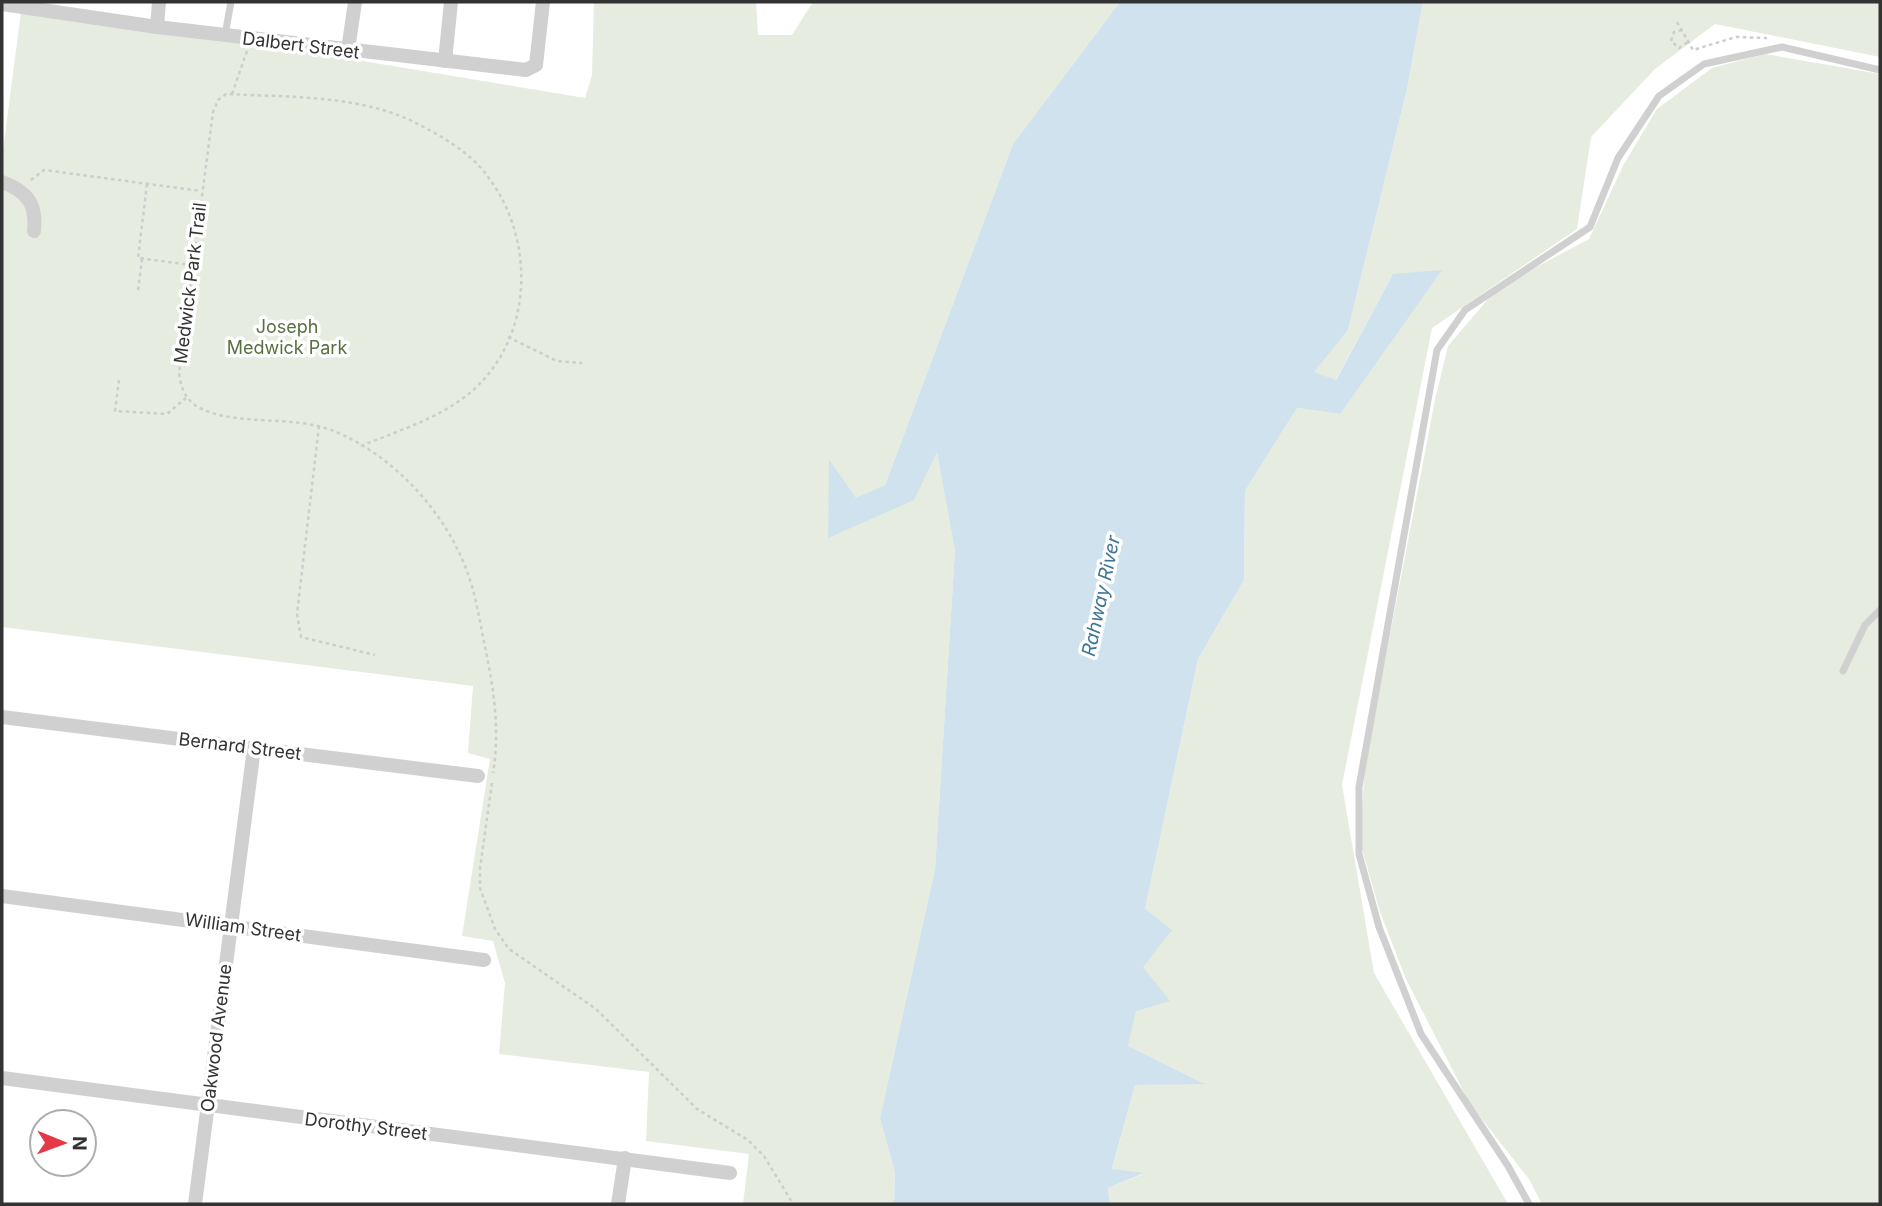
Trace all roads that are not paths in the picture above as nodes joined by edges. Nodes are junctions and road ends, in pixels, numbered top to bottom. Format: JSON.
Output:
{"nodes":[{"id":1,"x":159,"y":2,"type":"edge"},
{"id":2,"x":231,"y":2,"type":"edge"},
{"id":3,"x":355,"y":2,"type":"edge"},
{"id":4,"x":451,"y":2,"type":"edge"},
{"id":5,"x":543,"y":2,"type":"edge"},
{"id":6,"x":2,"y":4,"type":"edge"},
{"id":7,"x":157,"y":27,"type":"junction"},
{"id":8,"x":225,"y":36,"type":"junction"},
{"id":9,"x":348,"y":50,"type":"junction"},
{"id":10,"x":445,"y":61,"type":"junction"},
{"id":11,"x":1880,"y":70,"type":"edge"},
{"id":12,"x":2,"y":182,"type":"edge"},
{"id":13,"x":34,"y":231,"type":"dead end"},
{"id":14,"x":1880,"y":610,"type":"edge"},
{"id":15,"x":1843,"y":671,"type":"dead end"},
{"id":16,"x":2,"y":717,"type":"edge"},
{"id":17,"x":254,"y":748,"type":"junction"},
{"id":18,"x":478,"y":776,"type":"dead end"},
{"id":19,"x":2,"y":896,"type":"edge"},
{"id":20,"x":230,"y":925,"type":"junction"},
{"id":21,"x":484,"y":960,"type":"dead end"},
{"id":22,"x":2,"y":1078,"type":"edge"},
{"id":23,"x":208,"y":1107,"type":"junction"},
{"id":24,"x":625,"y":1158,"type":"junction"},
{"id":25,"x":730,"y":1173,"type":"dead end"},
{"id":26,"x":195,"y":1204,"type":"edge"},
{"id":27,"x":618,"y":1204,"type":"edge"},
{"id":28,"x":1529,"y":1204,"type":"edge"}],
"edges":[{"from":1,"to":7,"type":"street"},
{"from":2,"to":8,"type":"lane"},
{"from":3,"to":9,"type":"street"},
{"from":4,"to":10,"type":"street"},
{"from":5,"to":10,"type":"street","name":"Dalbert Street"},
{"from":6,"to":7,"type":"street","name":"Dalbert Street"},
{"from":7,"to":8,"type":"street","name":"Dalbert Street"},
{"from":8,"to":9,"type":"street","name":"Dalbert Street"},
{"from":9,"to":10,"type":"street","name":"Dalbert Street"},
{"from":11,"to":28,"type":"lane"},
{"from":12,"to":13,"type":"street"},
{"from":14,"to":15,"type":"lane"},
{"from":16,"to":17,"type":"street","name":"Bernard Street"},
{"from":17,"to":18,"type":"street","name":"Bernard Street"},
{"from":17,"to":20,"type":"street","name":"Oakwood Avenue"},
{"from":19,"to":20,"type":"street","name":"William Street"},
{"from":20,"to":21,"type":"street","name":"William Street"},
{"from":20,"to":23,"type":"street","name":"Oakwood Avenue"},
{"from":22,"to":23,"type":"street","name":"Dorothy Street"},
{"from":23,"to":24,"type":"street","name":"Dorothy Street"},
{"from":23,"to":26,"type":"street","name":"Oakwood Avenue"},
{"from":24,"to":25,"type":"street","name":"Dorothy Street"},
{"from":24,"to":27,"type":"street"}]}
